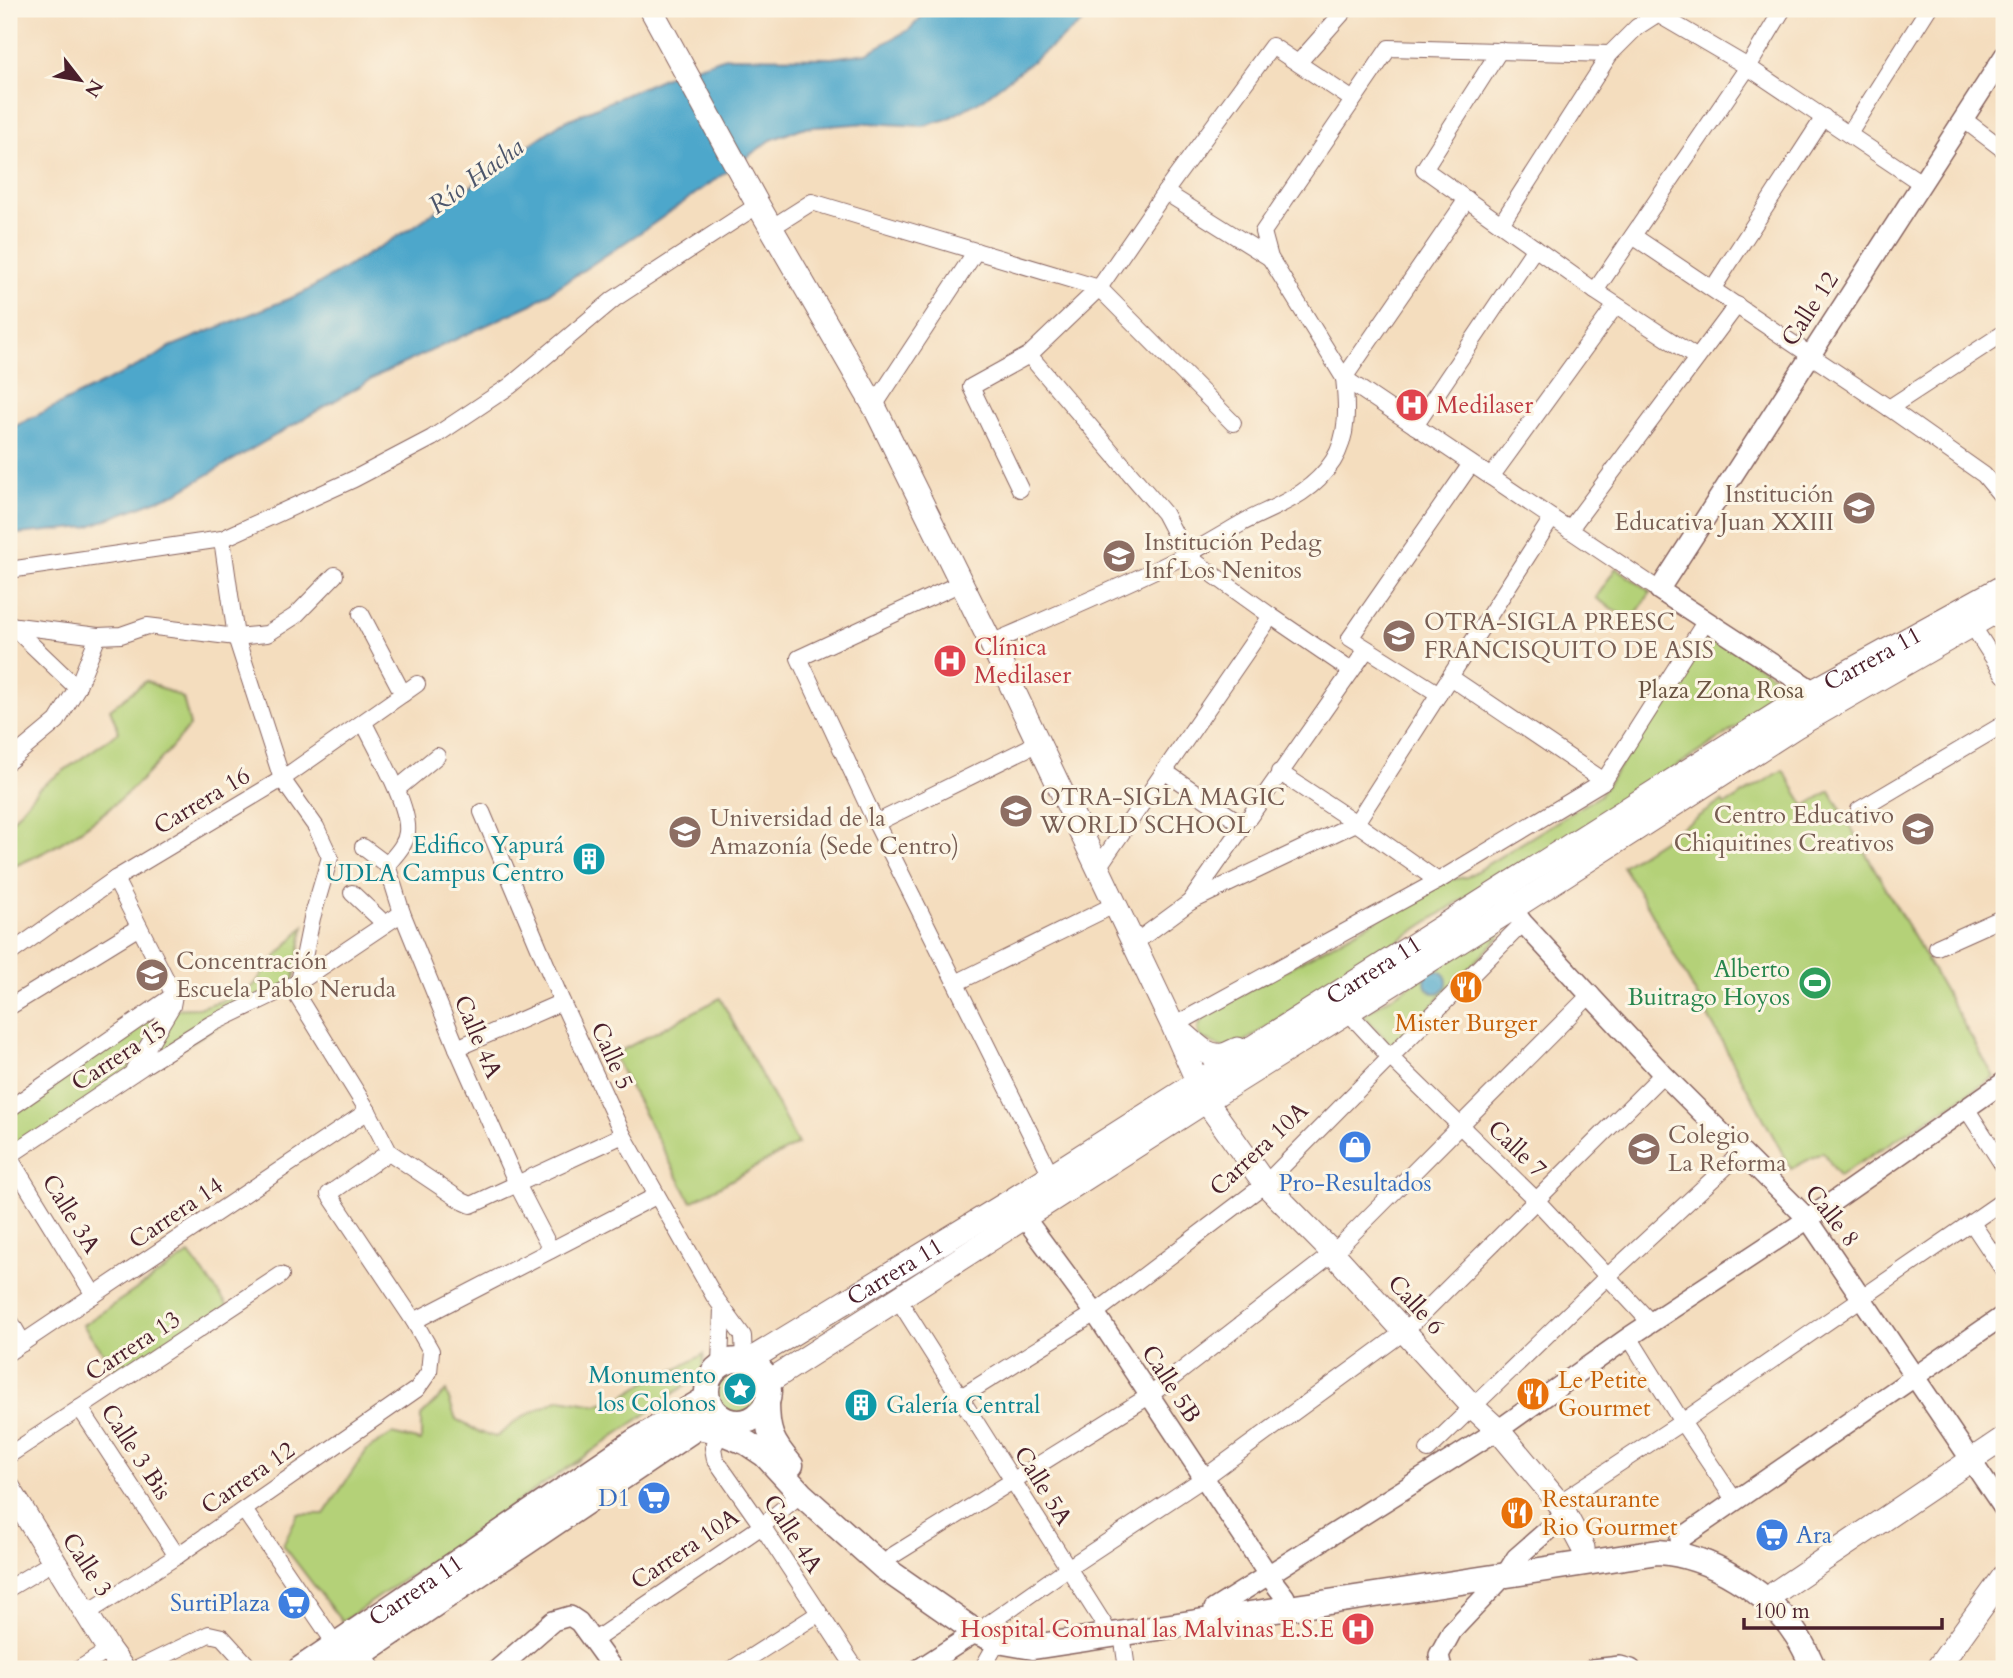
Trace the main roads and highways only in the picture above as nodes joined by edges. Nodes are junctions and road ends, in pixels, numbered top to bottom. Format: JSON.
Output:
{"nodes":[{"id":1,"x":651,"y":9,"type":"edge"},
{"id":2,"x":2004,"y":586,"type":"edge"},
{"id":3,"x":2004,"y":607,"type":"edge"},
{"id":4,"x":1511,"y":908,"type":"junction"},
{"id":5,"x":1173,"y":1027,"type":"junction"},
{"id":6,"x":1244,"y":1052,"type":"junction"},
{"id":7,"x":1202,"y":1092,"type":"junction"},
{"id":8,"x":1019,"y":1209,"type":"junction"},
{"id":9,"x":738,"y":1362,"type":"junction"},
{"id":10,"x":767,"y":1392,"type":"junction"},
{"id":11,"x":714,"y":1418,"type":"junction"},
{"id":12,"x":2004,"y":1438,"type":"edge"},
{"id":13,"x":9,"y":1489,"type":"edge"},
{"id":14,"x":1583,"y":1548,"type":"junction"},
{"id":15,"x":1511,"y":1566,"type":"junction"},
{"id":16,"x":2004,"y":1576,"type":"edge"},
{"id":17,"x":1776,"y":1592,"type":"junction"},
{"id":18,"x":1114,"y":1630,"type":"junction"},
{"id":19,"x":987,"y":1632,"type":"junction"},
{"id":20,"x":338,"y":1657,"type":"edge"},
{"id":21,"x":369,"y":1661,"type":"edge"},
{"id":22,"x":124,"y":1669,"type":"edge"},
{"id":23,"x":300,"y":1669,"type":"edge"},
{"id":24,"x":1814,"y":1669,"type":"edge"},
{"id":25,"x":1828,"y":1669,"type":"edge"},
{"id":26,"x":1937,"y":1669,"type":"edge"}],
"edges":[{"from":1,"to":5,"type":"main road","name":"Calle 6"},
{"from":2,"to":4,"type":"main road","name":"Carrera 11"},
{"from":3,"to":4,"type":"main road","name":"Carrera 11"},
{"from":4,"to":6,"type":"main road","name":"Carrera 11"},
{"from":4,"to":7,"type":"main road","name":"Carrera 11"},
{"from":5,"to":6,"type":"main road"},
{"from":5,"to":7,"type":"main road","name":"Calle 6"},
{"from":6,"to":7,"type":"main road","name":"Carrera 11"},
{"from":7,"to":8,"type":"main road","name":"Carrera 11"},
{"from":7,"to":8,"type":"main road","name":"Carrera 11"},
{"from":7,"to":14,"type":"main road","name":"Calle 6"},
{"from":8,"to":9,"type":"main road","name":"Carrera 11"},
{"from":8,"to":10,"type":"main road","name":"Carrera 11"},
{"from":9,"to":10,"type":"main road"},
{"from":9,"to":11,"type":"main road"},
{"from":10,"to":11,"type":"main road"},
{"from":10,"to":19,"type":"main road"},
{"from":11,"to":19,"type":"main road"},
{"from":11,"to":20,"type":"main road","name":"Carrera 11"},
{"from":11,"to":21,"type":"main road","name":"Carrera 11"},
{"from":12,"to":17,"type":"main road"},
{"from":13,"to":22,"type":"main road","name":"Calle 3"},
{"from":14,"to":15,"type":"main road"},
{"from":14,"to":17,"type":"main road"},
{"from":15,"to":18,"type":"main road"},
{"from":15,"to":18,"type":"main road"},
{"from":15,"to":24,"type":"main road"},
{"from":16,"to":26,"type":"main road"},
{"from":17,"to":25,"type":"main road"},
{"from":18,"to":19,"type":"main road"},
{"from":20,"to":21,"type":"main road","name":"Carrera 11"},
{"from":20,"to":23,"type":"main road","name":"Carrera 11"}]}
